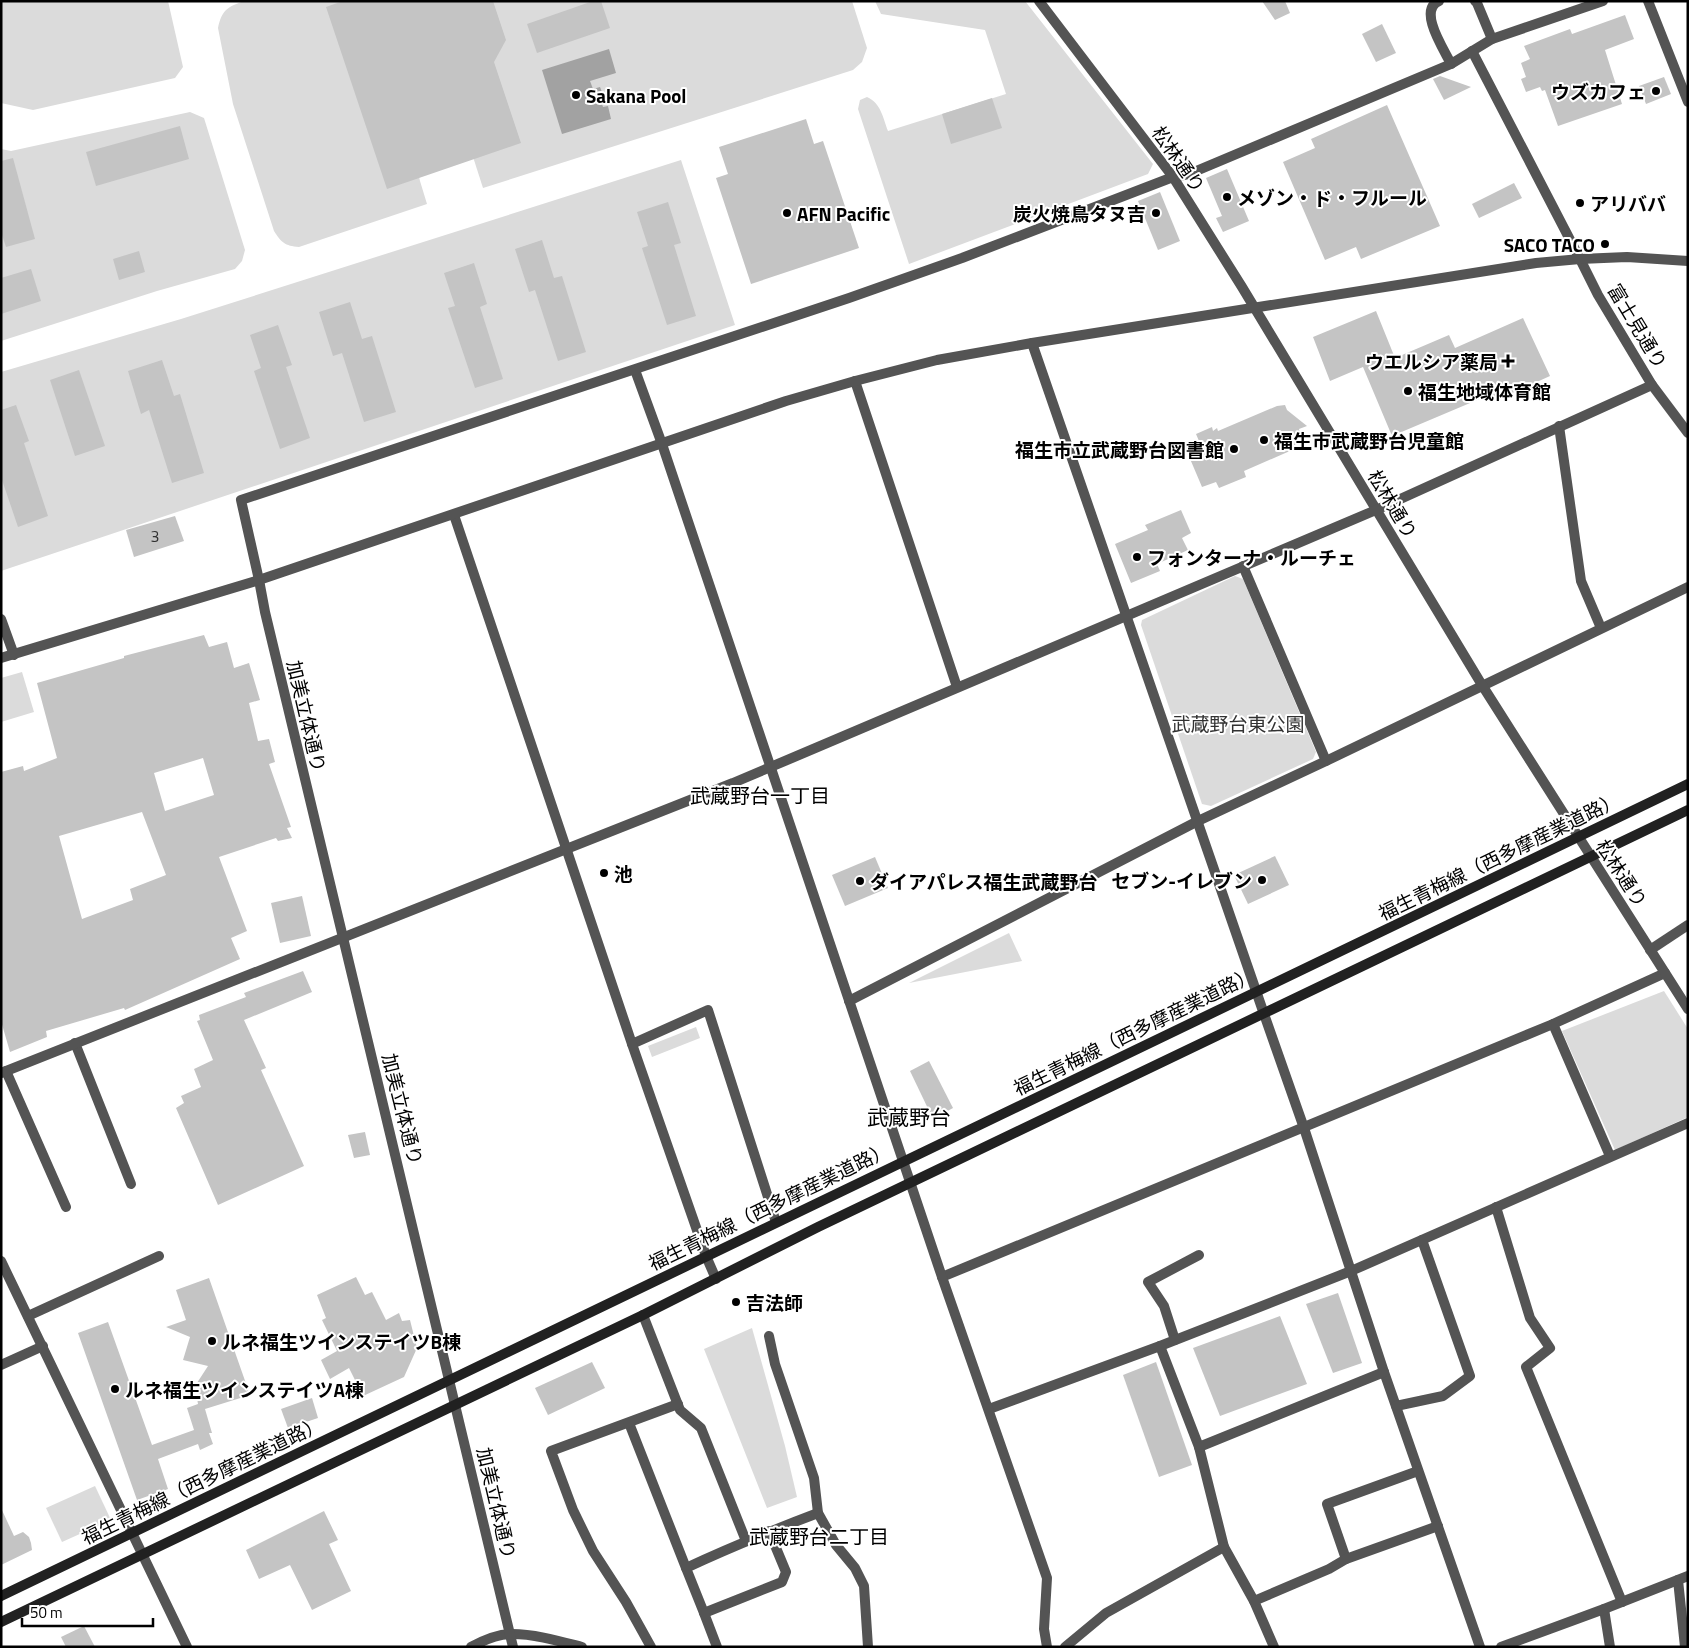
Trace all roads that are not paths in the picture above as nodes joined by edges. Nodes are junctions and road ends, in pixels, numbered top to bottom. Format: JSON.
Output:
{"nodes":[{"id":1,"x":1039,"y":1,"type":"edge"},
{"id":2,"x":1439,"y":1,"type":"edge"},
{"id":3,"x":1475,"y":1,"type":"edge"},
{"id":4,"x":1603,"y":1,"type":"edge"},
{"id":5,"x":1648,"y":1,"type":"edge"},
{"id":6,"x":1492,"y":38,"type":"junction"},
{"id":7,"x":1472,"y":51,"type":"junction"},
{"id":8,"x":1451,"y":64,"type":"junction"},
{"id":9,"x":1688,"y":102,"type":"edge"},
{"id":10,"x":1173,"y":177,"type":"junction"},
{"id":11,"x":1580,"y":259,"type":"junction"},
{"id":12,"x":1688,"y":260,"type":"edge"},
{"id":13,"x":1254,"y":307,"type":"junction"},
{"id":14,"x":1032,"y":343,"type":"junction"},
{"id":15,"x":635,"y":370,"type":"junction"},
{"id":16,"x":855,"y":381,"type":"junction"},
{"id":17,"x":1652,"y":385,"type":"junction"},
{"id":18,"x":1559,"y":426,"type":"junction"},
{"id":19,"x":1688,"y":433,"type":"edge"},
{"id":20,"x":662,"y":444,"type":"junction"},
{"id":21,"x":1376,"y":510,"type":"junction"},
{"id":22,"x":454,"y":515,"type":"junction"},
{"id":23,"x":1243,"y":566,"type":"junction"},
{"id":24,"x":259,"y":580,"type":"junction"},
{"id":25,"x":1688,"y":586,"type":"edge"},
{"id":26,"x":1128,"y":616,"type":"junction"},
{"id":27,"x":1,"y":619,"type":"edge"},
{"id":28,"x":1601,"y":628,"type":"junction"},
{"id":29,"x":14,"y":654,"type":"junction"},
{"id":30,"x":1,"y":658,"type":"edge"},
{"id":31,"x":1482,"y":685,"type":"junction"},
{"id":32,"x":957,"y":687,"type":"junction"},
{"id":33,"x":1326,"y":761,"type":"junction"},
{"id":34,"x":770,"y":767,"type":"junction"},
{"id":35,"x":1688,"y":784,"type":"edge"},
{"id":36,"x":1688,"y":810,"type":"edge"},
{"id":37,"x":1198,"y":821,"type":"junction"},
{"id":38,"x":1577,"y":838,"type":"junction"},
{"id":39,"x":566,"y":849,"type":"junction"},
{"id":40,"x":1592,"y":856,"type":"junction"},
{"id":41,"x":1688,"y":925,"type":"edge"},
{"id":42,"x":343,"y":938,"type":"junction"},
{"id":43,"x":1650,"y":950,"type":"junction"},
{"id":44,"x":1665,"y":973,"type":"junction"},
{"id":45,"x":1256,"y":992,"type":"junction"},
{"id":46,"x":849,"y":1001,"type":"junction"},
{"id":47,"x":1688,"y":1009,"type":"edge"},
{"id":48,"x":1264,"y":1014,"type":"junction"},
{"id":49,"x":1553,"y":1024,"type":"junction"},
{"id":50,"x":75,"y":1043,"type":"junction"},
{"id":51,"x":632,"y":1044,"type":"junction"},
{"id":52,"x":4,"y":1072,"type":"edge"},
{"id":53,"x":1688,"y":1123,"type":"edge"},
{"id":54,"x":1304,"y":1128,"type":"junction"},
{"id":55,"x":1610,"y":1156,"type":"junction"},
{"id":56,"x":903,"y":1161,"type":"junction"},
{"id":57,"x":912,"y":1183,"type":"junction"},
{"id":58,"x":131,"y":1184,"type":"dead end"},
{"id":59,"x":66,"y":1207,"type":"dead end"},
{"id":60,"x":1496,"y":1207,"type":"junction"},
{"id":61,"x":776,"y":1222,"type":"junction"},
{"id":62,"x":1422,"y":1240,"type":"junction"},
{"id":63,"x":1199,"y":1255,"type":"dead end"},
{"id":64,"x":159,"y":1256,"type":"dead end"},
{"id":65,"x":706,"y":1256,"type":"junction"},
{"id":66,"x":1,"y":1262,"type":"edge"},
{"id":67,"x":1351,"y":1271,"type":"junction"},
{"id":68,"x":942,"y":1276,"type":"junction"},
{"id":69,"x":716,"y":1279,"type":"junction"},
{"id":70,"x":643,"y":1315,"type":"junction"},
{"id":71,"x":28,"y":1316,"type":"junction"},
{"id":72,"x":769,"y":1336,"type":"dead end"},
{"id":73,"x":1175,"y":1340,"type":"junction"},
{"id":74,"x":42,"y":1346,"type":"junction"},
{"id":75,"x":1160,"y":1346,"type":"junction"},
{"id":76,"x":1,"y":1364,"type":"edge"},
{"id":77,"x":1384,"y":1372,"type":"junction"},
{"id":78,"x":450,"y":1379,"type":"junction"},
{"id":79,"x":678,"y":1404,"type":"junction"},
{"id":80,"x":455,"y":1405,"type":"junction"},
{"id":81,"x":1396,"y":1406,"type":"junction"},
{"id":82,"x":989,"y":1409,"type":"junction"},
{"id":83,"x":629,"y":1422,"type":"junction"},
{"id":84,"x":1199,"y":1447,"type":"junction"},
{"id":85,"x":1418,"y":1472,"type":"junction"},
{"id":86,"x":818,"y":1513,"type":"junction"},
{"id":87,"x":1438,"y":1526,"type":"junction"},
{"id":88,"x":769,"y":1531,"type":"junction"},
{"id":89,"x":132,"y":1533,"type":"junction"},
{"id":90,"x":746,"y":1541,"type":"junction"},
{"id":91,"x":1224,"y":1547,"type":"junction"},
{"id":92,"x":142,"y":1554,"type":"junction"},
{"id":93,"x":1346,"y":1560,"type":"junction"},
{"id":94,"x":686,"y":1568,"type":"junction"},
{"id":95,"x":1683,"y":1578,"type":"edge"},
{"id":96,"x":1,"y":1596,"type":"edge"},
{"id":97,"x":1254,"y":1601,"type":"junction"},
{"id":98,"x":1622,"y":1602,"type":"junction"},
{"id":99,"x":1604,"y":1609,"type":"junction"},
{"id":100,"x":704,"y":1613,"type":"junction"},
{"id":101,"x":1,"y":1622,"type":"edge"},
{"id":102,"x":510,"y":1634,"type":"junction"},
{"id":103,"x":187,"y":1647,"type":"edge"},
{"id":104,"x":471,"y":1647,"type":"edge"},
{"id":105,"x":513,"y":1647,"type":"edge"},
{"id":106,"x":582,"y":1647,"type":"edge"},
{"id":107,"x":651,"y":1647,"type":"edge"},
{"id":108,"x":717,"y":1647,"type":"edge"},
{"id":109,"x":868,"y":1647,"type":"edge"},
{"id":110,"x":1047,"y":1647,"type":"edge"},
{"id":111,"x":1064,"y":1647,"type":"edge"},
{"id":112,"x":1274,"y":1647,"type":"edge"},
{"id":113,"x":1480,"y":1647,"type":"edge"},
{"id":114,"x":1501,"y":1647,"type":"edge"},
{"id":115,"x":1610,"y":1647,"type":"edge"},
{"id":116,"x":1685,"y":1647,"type":"edge"}],
"edges":[{"from":1,"to":10,"type":"street","name":"松林通り"},
{"from":2,"to":8,"type":"street"},
{"from":3,"to":6,"type":"street"},
{"from":4,"to":6,"type":"street"},
{"from":5,"to":9,"type":"street"},
{"from":6,"to":7,"type":"street"},
{"from":7,"to":8,"type":"street"},
{"from":7,"to":11,"type":"street","name":"富士見通り"},
{"from":8,"to":10,"type":"street"},
{"from":10,"to":13,"type":"street","name":"松林通り"},
{"from":10,"to":15,"type":"street"},
{"from":11,"to":12,"type":"street"},
{"from":11,"to":13,"type":"street"},
{"from":11,"to":17,"type":"street","name":"富士見通り"},
{"from":13,"to":14,"type":"street"},
{"from":13,"to":21,"type":"street","name":"松林通り"},
{"from":14,"to":16,"type":"street"},
{"from":14,"to":26,"type":"street"},
{"from":15,"to":20,"type":"street"},
{"from":15,"to":24,"type":"street","name":"加美立体通り"},
{"from":16,"to":20,"type":"street"},
{"from":16,"to":32,"type":"street"},
{"from":17,"to":18,"type":"street"},
{"from":17,"to":19,"type":"street","name":"富士見通り"},
{"from":18,"to":21,"type":"street"},
{"from":18,"to":28,"type":"street"},
{"from":20,"to":22,"type":"street"},
{"from":20,"to":34,"type":"street"},
{"from":21,"to":23,"type":"street"},
{"from":21,"to":31,"type":"street","name":"松林通り"},
{"from":22,"to":24,"type":"street"},
{"from":22,"to":39,"type":"street"},
{"from":23,"to":26,"type":"street"},
{"from":23,"to":33,"type":"street"},
{"from":24,"to":29,"type":"street"},
{"from":24,"to":42,"type":"street","name":"加美立体通り"},
{"from":25,"to":28,"type":"street"},
{"from":26,"to":32,"type":"street"},
{"from":26,"to":37,"type":"street"},
{"from":27,"to":29,"type":"street"},
{"from":28,"to":31,"type":"street"},
{"from":29,"to":30,"type":"street"},
{"from":31,"to":33,"type":"street"},
{"from":31,"to":38,"type":"street","name":"松林通り"},
{"from":32,"to":34,"type":"street"},
{"from":33,"to":37,"type":"street"},
{"from":34,"to":39,"type":"street"},
{"from":34,"to":46,"type":"street"},
{"from":35,"to":38,"type":"main road","name":"福生青梅線（西多摩産業道路）"},
{"from":36,"to":40,"type":"main road"},
{"from":37,"to":45,"type":"street"},
{"from":37,"to":46,"type":"street"},
{"from":38,"to":40,"type":"street","name":"松林通り"},
{"from":38,"to":45,"type":"main road","name":"福生青梅線（西多摩産業道路）"},
{"from":39,"to":42,"type":"street"},
{"from":39,"to":51,"type":"street"},
{"from":40,"to":43,"type":"street","name":"松林通り"},
{"from":40,"to":48,"type":"main road"},
{"from":41,"to":43,"type":"street"},
{"from":42,"to":50,"type":"street"},
{"from":42,"to":78,"type":"street","name":"加美立体通り"},
{"from":43,"to":44,"type":"street","name":"松林通り"},
{"from":44,"to":47,"type":"street","name":"松林通り"},
{"from":44,"to":49,"type":"street"},
{"from":45,"to":48,"type":"street"},
{"from":45,"to":56,"type":"main road","name":"福生青梅線（西多摩産業道路）"},
{"from":46,"to":56,"type":"street"},
{"from":48,"to":54,"type":"street"},
{"from":48,"to":57,"type":"main road"},
{"from":49,"to":54,"type":"street"},
{"from":49,"to":55,"type":"street"},
{"from":50,"to":52,"type":"street"},
{"from":50,"to":58,"type":"street"},
{"from":51,"to":61,"type":"street"},
{"from":51,"to":65,"type":"street"},
{"from":52,"to":59,"type":"street"},
{"from":53,"to":55,"type":"street"},
{"from":54,"to":67,"type":"street"},
{"from":54,"to":68,"type":"street"},
{"from":55,"to":60,"type":"street"},
{"from":56,"to":57,"type":"street"},
{"from":56,"to":61,"type":"main road","name":"福生青梅線（西多摩産業道路）"},
{"from":57,"to":68,"type":"street"},
{"from":57,"to":69,"type":"main road"},
{"from":60,"to":62,"type":"street"},
{"from":60,"to":98,"type":"street"},
{"from":61,"to":65,"type":"main road","name":"福生青梅線（西多摩産業道路）"},
{"from":62,"to":67,"type":"street"},
{"from":62,"to":81,"type":"street"},
{"from":63,"to":73,"type":"street"},
{"from":64,"to":71,"type":"street"},
{"from":65,"to":69,"type":"street"},
{"from":65,"to":78,"type":"main road","name":"福生青梅線（西多摩産業道路）"},
{"from":66,"to":71,"type":"street"},
{"from":67,"to":73,"type":"street"},
{"from":67,"to":77,"type":"street"},
{"from":68,"to":82,"type":"street"},
{"from":69,"to":70,"type":"main road"},
{"from":70,"to":79,"type":"street"},
{"from":70,"to":80,"type":"main road"},
{"from":71,"to":74,"type":"street"},
{"from":72,"to":86,"type":"street"},
{"from":73,"to":75,"type":"street"},
{"from":74,"to":76,"type":"street"},
{"from":74,"to":89,"type":"street"},
{"from":75,"to":82,"type":"street"},
{"from":75,"to":84,"type":"street"},
{"from":77,"to":81,"type":"street"},
{"from":77,"to":84,"type":"street"},
{"from":78,"to":80,"type":"street","name":"加美立体通り"},
{"from":78,"to":89,"type":"main road","name":"福生青梅線（西多摩産業道路）"},
{"from":79,"to":83,"type":"street"},
{"from":79,"to":90,"type":"street"},
{"from":80,"to":92,"type":"main road"},
{"from":80,"to":102,"type":"street","name":"加美立体通り"},
{"from":81,"to":85,"type":"street"},
{"from":82,"to":110,"type":"street"},
{"from":83,"to":94,"type":"street"},
{"from":83,"to":107,"type":"street"},
{"from":84,"to":91,"type":"street"},
{"from":85,"to":87,"type":"street"},
{"from":85,"to":93,"type":"street"},
{"from":86,"to":88,"type":"street"},
{"from":86,"to":109,"type":"street"},
{"from":87,"to":93,"type":"street"},
{"from":87,"to":113,"type":"street"},
{"from":88,"to":90,"type":"street"},
{"from":88,"to":100,"type":"street"},
{"from":89,"to":92,"type":"street"},
{"from":89,"to":96,"type":"main road","name":"福生青梅線（西多摩産業道路）"},
{"from":90,"to":94,"type":"street"},
{"from":91,"to":97,"type":"street"},
{"from":91,"to":111,"type":"street"},
{"from":92,"to":101,"type":"main road"},
{"from":92,"to":103,"type":"street"},
{"from":93,"to":97,"type":"street"},
{"from":94,"to":100,"type":"street"},
{"from":95,"to":98,"type":"street"},
{"from":95,"to":116,"type":"street"},
{"from":97,"to":112,"type":"street"},
{"from":98,"to":99,"type":"street"},
{"from":99,"to":114,"type":"street"},
{"from":99,"to":115,"type":"street"},
{"from":100,"to":108,"type":"street"},
{"from":102,"to":104,"type":"street"},
{"from":102,"to":105,"type":"street","name":"加美立体通り"},
{"from":102,"to":106,"type":"street"}]}
